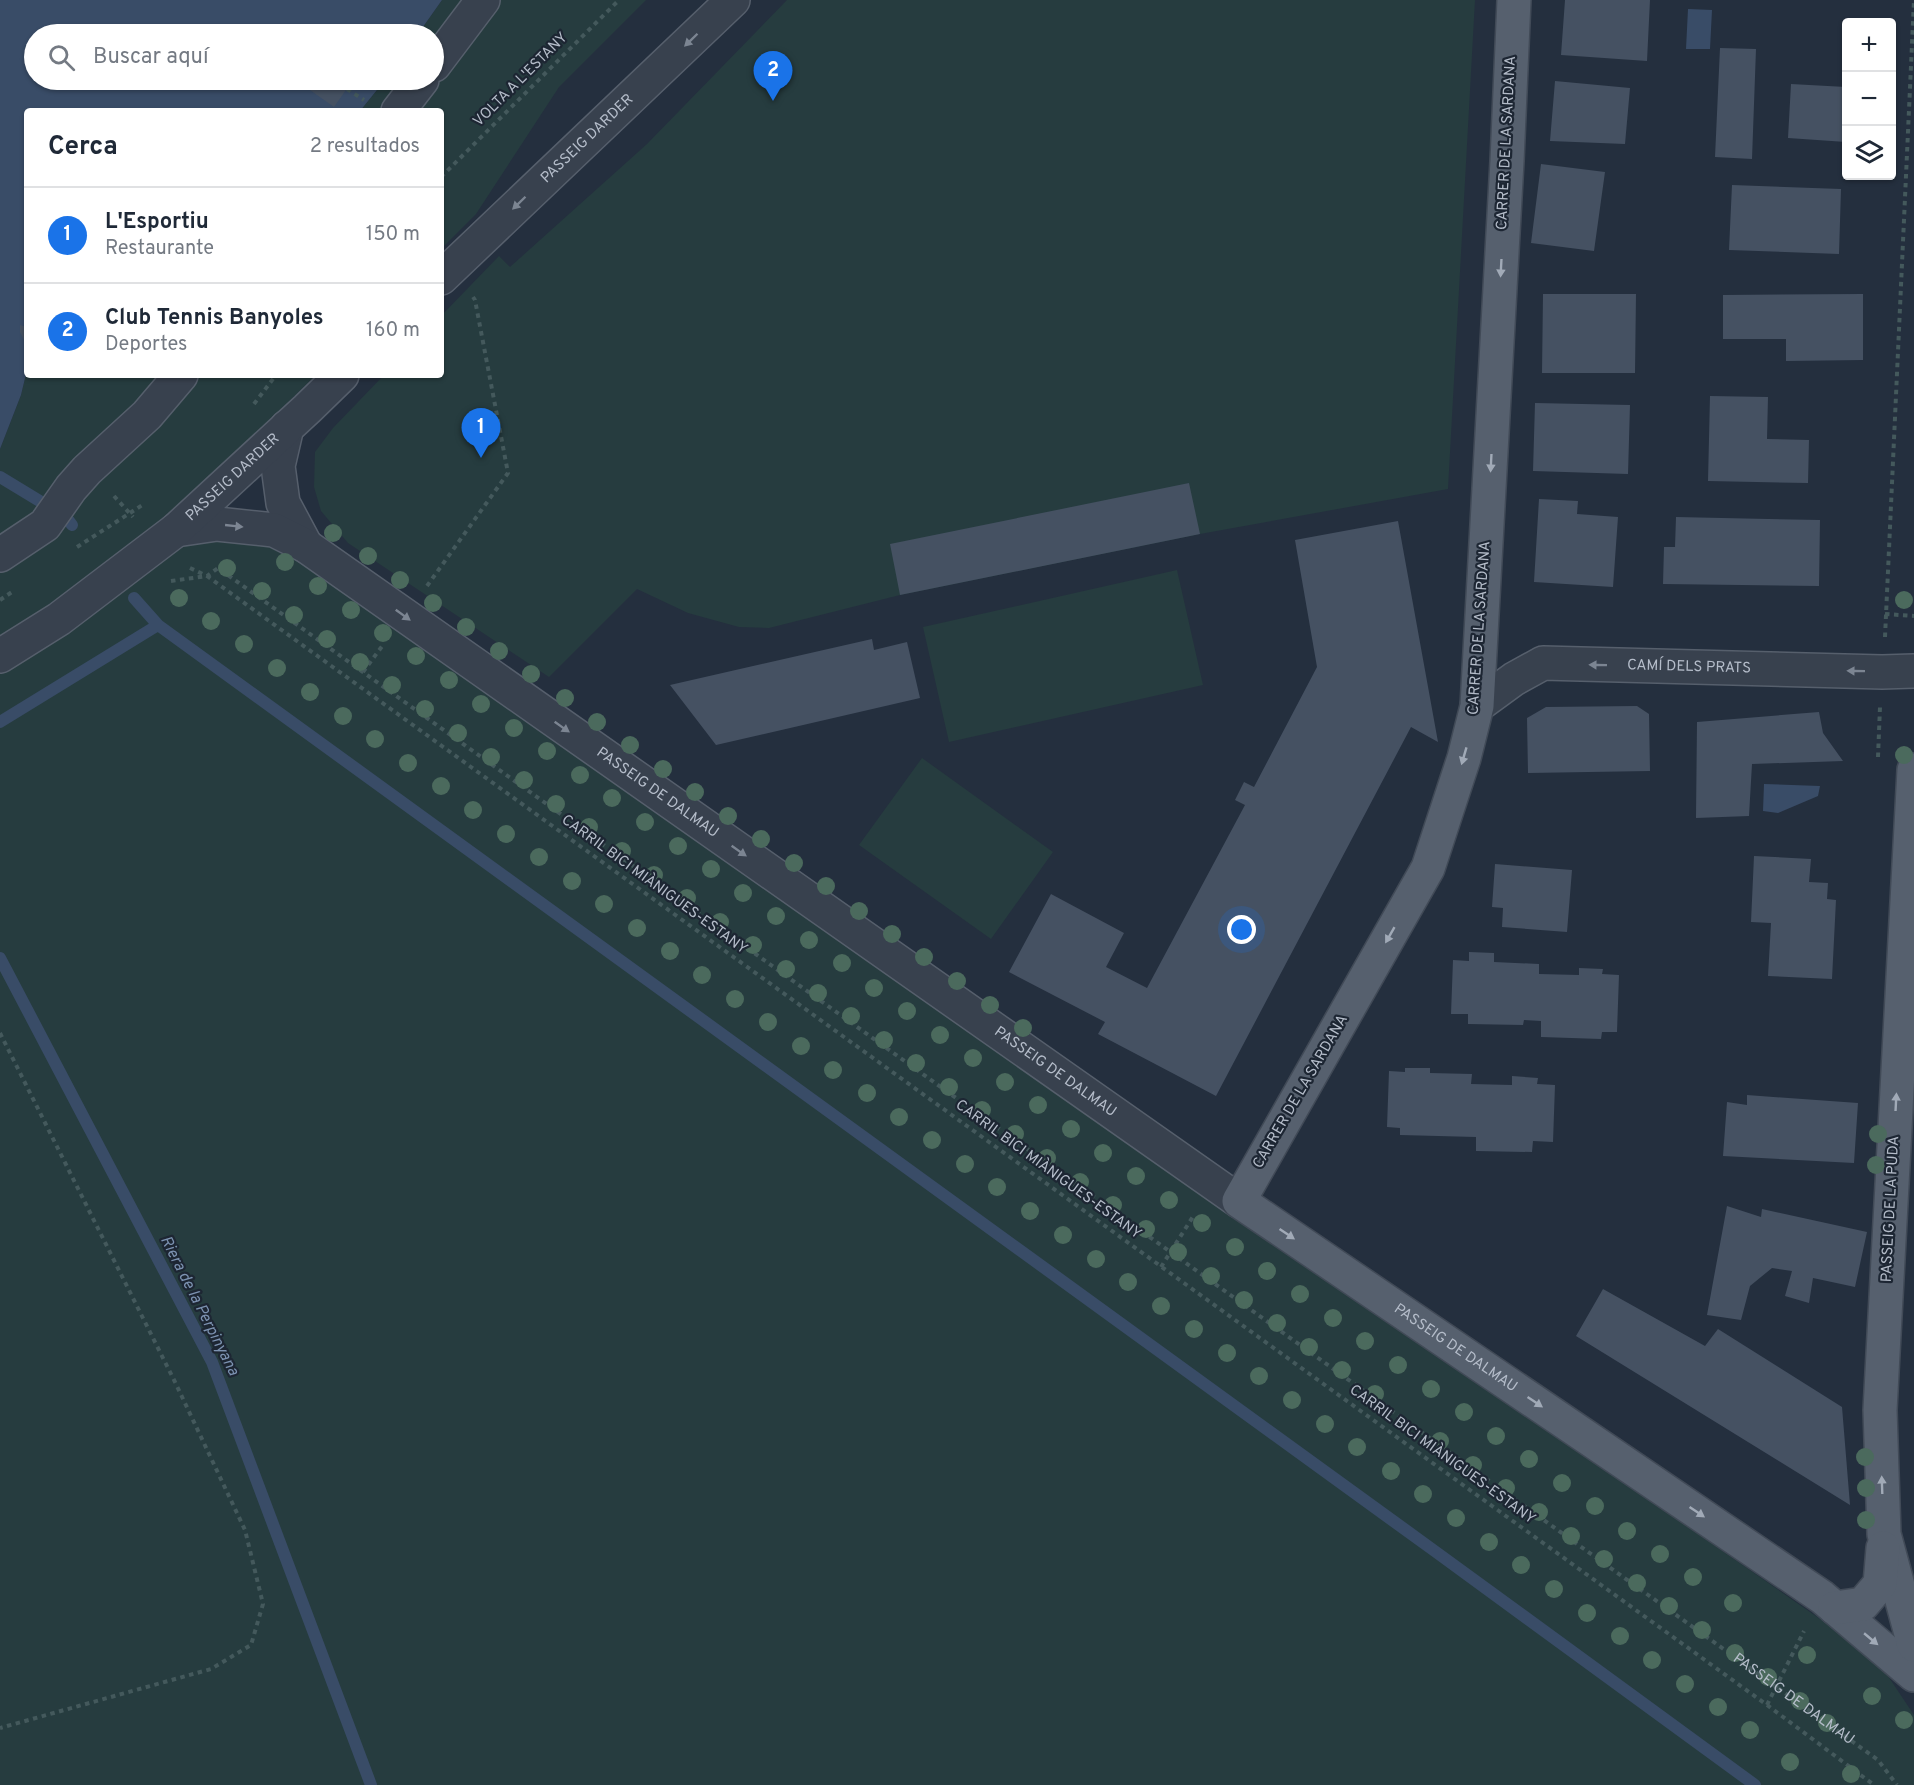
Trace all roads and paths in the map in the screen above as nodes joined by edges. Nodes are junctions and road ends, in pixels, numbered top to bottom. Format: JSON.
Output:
{"nodes":[{"id":1,"x":483,"y":0,"type":"edge"},
{"id":2,"x":619,"y":0,"type":"edge"},
{"id":3,"x":733,"y":0,"type":"edge"},
{"id":4,"x":1514,"y":0,"type":"edge"},
{"id":5,"x":444,"y":52,"type":"edge"},
{"id":6,"x":349,"y":90,"type":"edge"},
{"id":7,"x":414,"y":90,"type":"edge"},
{"id":8,"x":367,"y":102,"type":"dead end"},
{"id":9,"x":400,"y":108,"type":"edge"},
{"id":10,"x":444,"y":174,"type":"edge"},
{"id":11,"x":444,"y":274,"type":"edge"},
{"id":12,"x":444,"y":276,"type":"edge"},
{"id":13,"x":178,"y":378,"type":"edge"},
{"id":14,"x":274,"y":378,"type":"edge"},
{"id":15,"x":339,"y":378,"type":"edge"},
{"id":16,"x":248,"y":410,"type":"dead end"},
{"id":17,"x":287,"y":427,"type":"junction"},
{"id":18,"x":150,"y":500,"type":"dead end"},
{"id":19,"x":176,"y":530,"type":"junction"},
{"id":20,"x":306,"y":546,"type":"junction"},
{"id":21,"x":71,"y":551,"type":"dead end"},
{"id":22,"x":0,"y":555,"type":"edge"},
{"id":23,"x":218,"y":568,"type":"dead end"},
{"id":24,"x":207,"y":576,"type":"dead end"},
{"id":25,"x":426,"y":588,"type":"dead end"},
{"id":26,"x":1885,"y":614,"type":"dead end"},
{"id":27,"x":1914,"y":616,"type":"edge"},
{"id":28,"x":0,"y":656,"type":"edge"},
{"id":29,"x":1914,"y":671,"type":"edge"},
{"id":30,"x":1477,"y":706,"type":"junction"},
{"id":31,"x":1914,"y":770,"type":"edge"},
{"id":32,"x":0,"y":1033,"type":"edge"},
{"id":33,"x":1239,"y":1201,"type":"junction"},
{"id":34,"x":1884,"y":1534,"type":"junction"},
{"id":35,"x":1835,"y":1608,"type":"junction"},
{"id":36,"x":1914,"y":1645,"type":"edge"},
{"id":37,"x":1914,"y":1675,"type":"edge"},
{"id":38,"x":0,"y":1728,"type":"edge"},
{"id":39,"x":1874,"y":1785,"type":"edge"},
{"id":40,"x":1897,"y":1785,"type":"edge"}],
"edges":[{"from":1,"to":5,"type":"street"},
{"from":2,"to":10,"type":"path","name":"VOLTA A L'ESTANY"},
{"from":3,"to":11,"type":"street","name":"PASSEIG DARDER","one_way":true},
{"from":4,"to":30,"type":"main road","name":"CARRER DE LA SARDANA","one_way":true},
{"from":6,"to":8,"type":"path"},
{"from":7,"to":9,"type":"street"},
{"from":12,"to":25,"type":"path"},
{"from":13,"to":22,"type":"street"},
{"from":14,"to":16,"type":"path"},
{"from":15,"to":17,"type":"street","name":"PASSEIG DARDER"},
{"from":17,"to":19,"type":"street","name":"PASSEIG DARDER"},
{"from":17,"to":20,"type":"street"},
{"from":18,"to":21,"type":"path"},
{"from":19,"to":20,"type":"street","name":"PASSEIG DE DALMAU","one_way":true},
{"from":19,"to":28,"type":"street","name":"PASSEIG DARDER"},
{"from":20,"to":33,"type":"street","name":"PASSEIG DE DALMAU","one_way":true},
{"from":23,"to":40,"type":"path","name":"PASSEIG DE DALMAU"},
{"from":24,"to":39,"type":"path","name":"CARRIL BICI MIÀNIGUES-ESTANY"},
{"from":26,"to":27,"type":"path"},
{"from":29,"to":30,"type":"street","name":"CAMÍ DELS PRATS","one_way":true},
{"from":30,"to":33,"type":"main road","name":"CARRER DE LA SARDANA","one_way":true},
{"from":34,"to":31,"type":"main road","name":"PASSEIG DE LA PUDA","one_way":true},
{"from":32,"to":38,"type":"path"},
{"from":33,"to":35,"type":"main road","name":"PASSEIG DE DALMAU","one_way":true},
{"from":34,"to":35,"type":"main road"},
{"from":34,"to":36,"type":"main road","name":"PASSEIG DE LA PUDA"},
{"from":35,"to":37,"type":"main road","name":"PASSEIG DE DALMAU","one_way":true}]}
